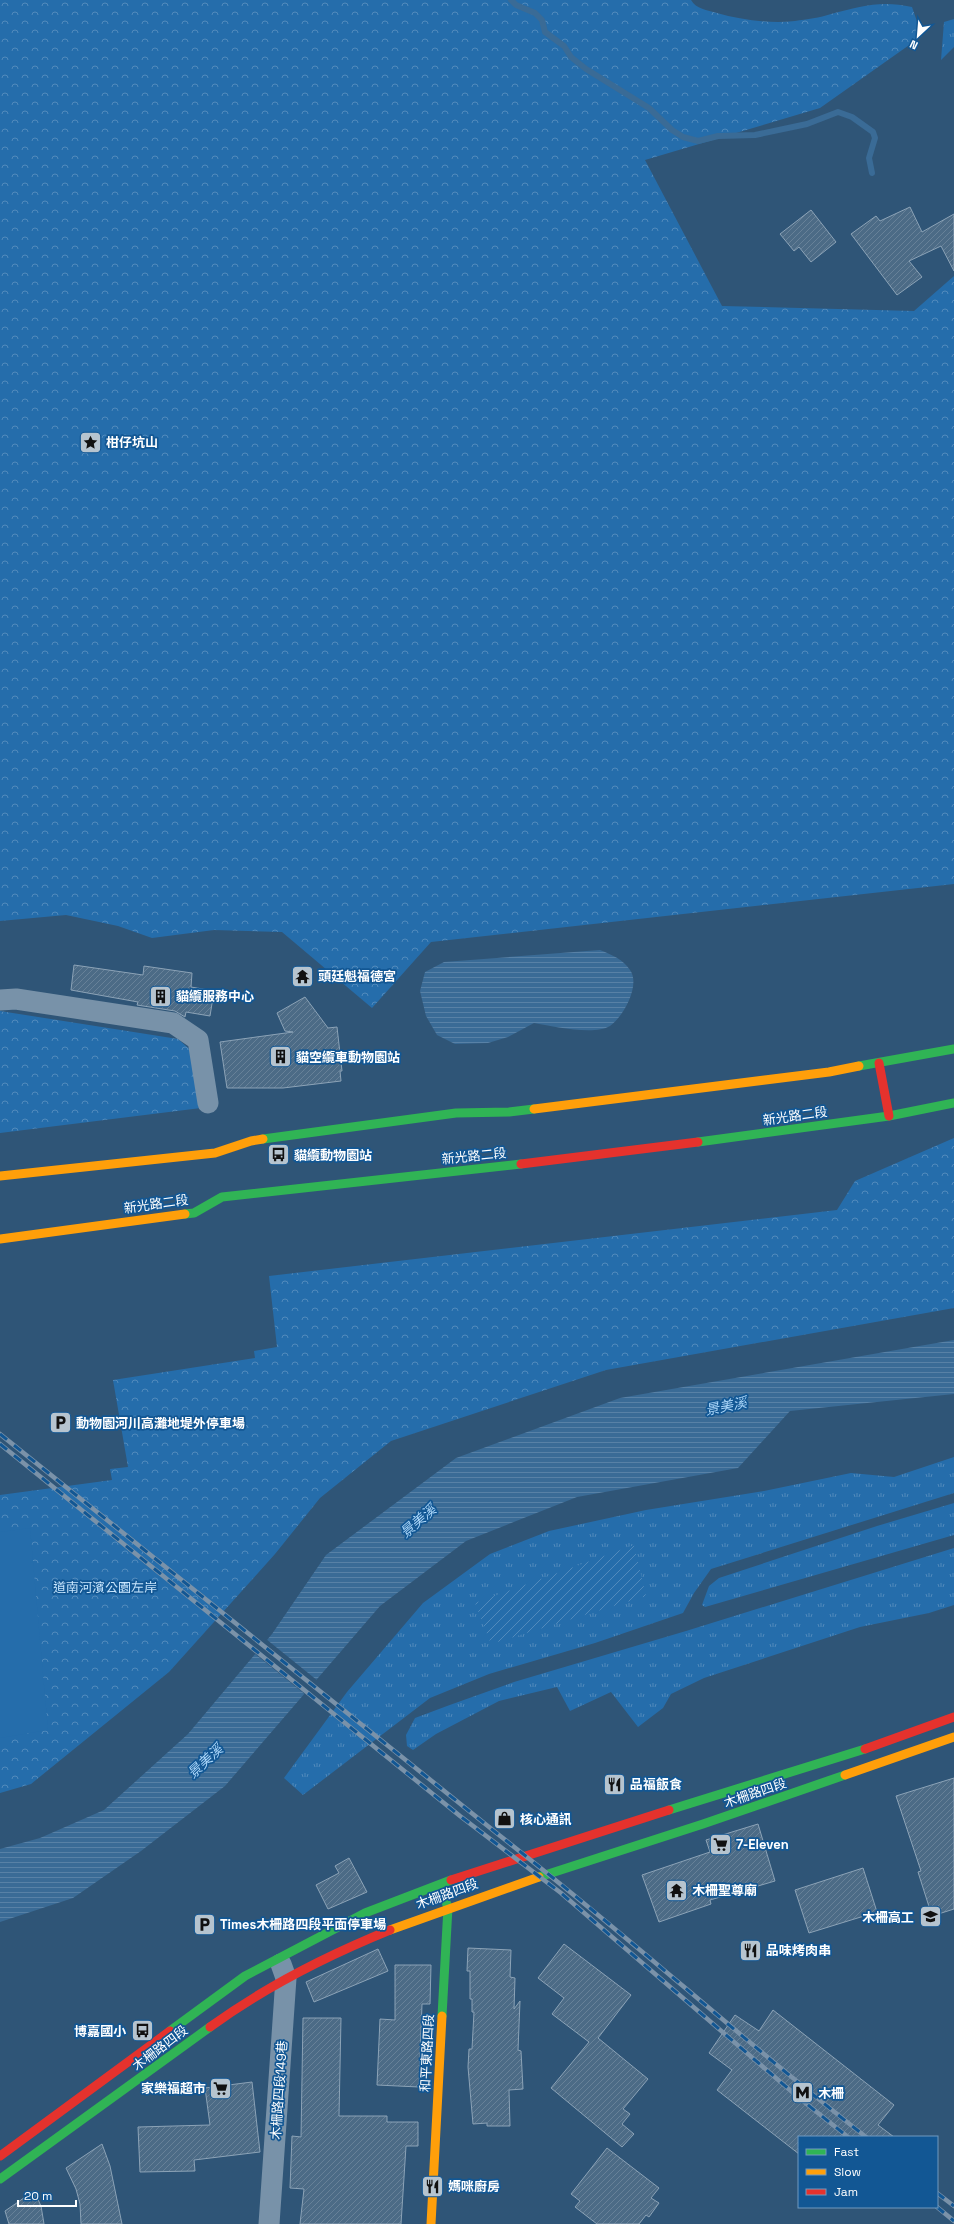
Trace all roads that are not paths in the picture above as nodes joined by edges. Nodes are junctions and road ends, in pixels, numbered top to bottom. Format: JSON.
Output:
{"nodes":[{"id":1,"x":0,"y":1000,"type":"edge"},
{"id":2,"x":954,"y":1049,"type":"edge"},
{"id":3,"x":879,"y":1062,"type":"junction"},
{"id":4,"x":208,"y":1103,"type":"dead end"},
{"id":5,"x":954,"y":1104,"type":"edge"},
{"id":6,"x":889,"y":1116,"type":"junction"},
{"id":7,"x":0,"y":1176,"type":"edge"},
{"id":8,"x":0,"y":1239,"type":"edge"},
{"id":9,"x":954,"y":1717,"type":"edge"},
{"id":10,"x":954,"y":1737,"type":"edge"},
{"id":11,"x":616,"y":1827,"type":"junction"},
{"id":12,"x":623,"y":1850,"type":"junction"},
{"id":13,"x":439,"y":1884,"type":"junction"},
{"id":14,"x":448,"y":1907,"type":"junction"},
{"id":15,"x":278,"y":1957,"type":"junction"},
{"id":16,"x":286,"y":1978,"type":"junction"},
{"id":17,"x":0,"y":2156,"type":"edge"},
{"id":18,"x":0,"y":2179,"type":"edge"},
{"id":19,"x":269,"y":2224,"type":"edge"},
{"id":20,"x":431,"y":2224,"type":"edge"}],
"edges":[{"from":1,"to":4,"type":"street"},
{"from":2,"to":3,"type":"main road"},
{"from":3,"to":6,"type":"main road"},
{"from":3,"to":7,"type":"main road"},
{"from":5,"to":6,"type":"main road","name":"新光路二段"},
{"from":6,"to":8,"type":"main road","name":"新光路二段"},
{"from":9,"to":11,"type":"main road","name":"木柵路四段"},
{"from":10,"to":12,"type":"main road","name":"木柵路四段"},
{"from":11,"to":12,"type":"street"},
{"from":11,"to":13,"type":"main road","name":"木柵路四段"},
{"from":12,"to":14,"type":"main road","name":"木柵路四段"},
{"from":13,"to":14,"type":"main road","name":"和平東路四段"},
{"from":13,"to":15,"type":"main road","name":"木柵路四段"},
{"from":14,"to":16,"type":"main road","name":"木柵路四段"},
{"from":14,"to":20,"type":"main road","name":"和平東路四段"},
{"from":15,"to":16,"type":"street","name":"木柵路四段149巷"},
{"from":15,"to":17,"type":"main road","name":"木柵路四段"},
{"from":16,"to":18,"type":"main road","name":"木柵路四段"},
{"from":16,"to":19,"type":"street","name":"木柵路四段149巷"}]}
